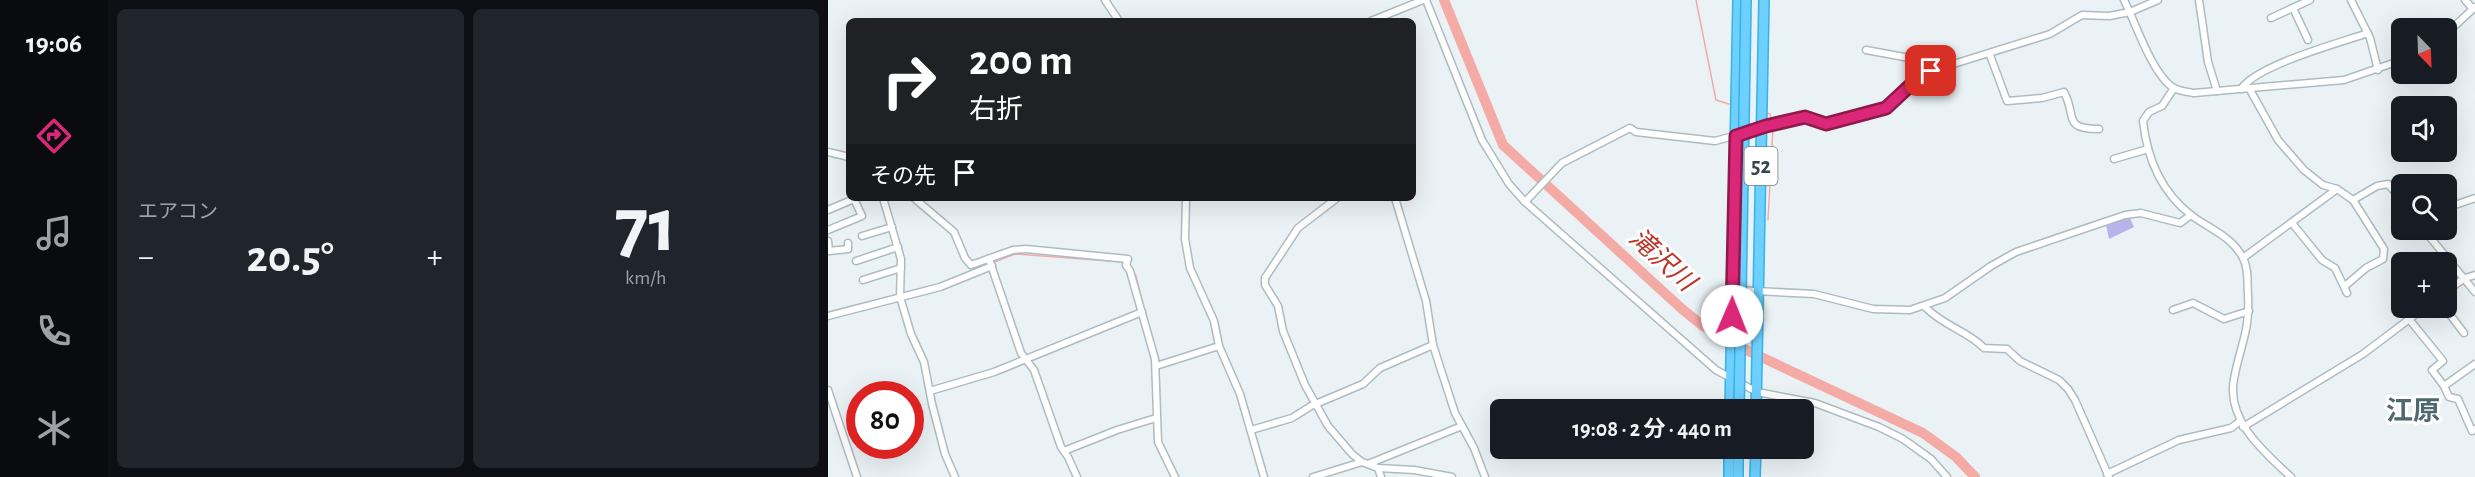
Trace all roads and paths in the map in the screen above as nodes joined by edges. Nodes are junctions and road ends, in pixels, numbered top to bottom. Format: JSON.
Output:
{"nodes":[{"id":1,"x":1105,"y":0,"type":"edge"},
{"id":2,"x":1424,"y":0,"type":"edge"},
{"id":3,"x":1738,"y":0,"type":"edge"},
{"id":4,"x":1746,"y":0,"type":"edge"},
{"id":5,"x":1764,"y":0,"type":"edge"},
{"id":6,"x":2124,"y":0,"type":"edge"},
{"id":7,"x":2158,"y":0,"type":"edge"},
{"id":8,"x":2199,"y":0,"type":"edge"},
{"id":9,"x":2310,"y":0,"type":"edge"},
{"id":10,"x":2351,"y":0,"type":"edge"},
{"id":11,"x":2465,"y":0,"type":"edge"},
{"id":12,"x":2293,"y":8,"type":"junction"},
{"id":13,"x":2474,"y":8,"type":"edge"},
{"id":14,"x":2130,"y":12,"type":"junction"},
{"id":15,"x":1117,"y":18,"type":"edge"},
{"id":16,"x":1379,"y":18,"type":"edge"},
{"id":17,"x":2271,"y":18,"type":"dead end"},
{"id":18,"x":2457,"y":24,"type":"edge"},
{"id":19,"x":2368,"y":33,"type":"junction"},
{"id":20,"x":2308,"y":40,"type":"dead end"},
{"id":21,"x":1866,"y":50,"type":"dead end"},
{"id":22,"x":1990,"y":55,"type":"junction"},
{"id":23,"x":2391,"y":65,"type":"edge"},
{"id":24,"x":2378,"y":70,"type":"junction"},
{"id":25,"x":1931,"y":71,"type":"junction"},
{"id":26,"x":2174,"y":88,"type":"junction"},
{"id":27,"x":2249,"y":88,"type":"junction"},
{"id":28,"x":2241,"y":89,"type":"junction"},
{"id":29,"x":2217,"y":91,"type":"junction"},
{"id":30,"x":1764,"y":127,"type":"junction"},
{"id":31,"x":2099,"y":129,"type":"dead end"},
{"id":32,"x":1736,"y":136,"type":"junction"},
{"id":33,"x":2148,"y":149,"type":"junction"},
{"id":34,"x":828,"y":152,"type":"edge"},
{"id":35,"x":846,"y":156,"type":"edge"},
{"id":36,"x":2114,"y":159,"type":"dead end"},
{"id":37,"x":2337,"y":189,"type":"junction"},
{"id":38,"x":2391,"y":190,"type":"edge"},
{"id":39,"x":2475,"y":198,"type":"edge"},
{"id":40,"x":1527,"y":199,"type":"junction"},
{"id":41,"x":2353,"y":200,"type":"junction"},
{"id":42,"x":849,"y":201,"type":"edge"},
{"id":43,"x":855,"y":201,"type":"edge"},
{"id":44,"x":884,"y":201,"type":"edge"},
{"id":45,"x":918,"y":201,"type":"edge"},
{"id":46,"x":1186,"y":201,"type":"edge"},
{"id":47,"x":1333,"y":201,"type":"edge"},
{"id":48,"x":1396,"y":201,"type":"edge"},
{"id":49,"x":2457,"y":204,"type":"edge"},
{"id":50,"x":828,"y":210,"type":"edge"},
{"id":51,"x":2191,"y":215,"type":"junction"},
{"id":52,"x":2292,"y":224,"type":"junction"},
{"id":53,"x":891,"y":227,"type":"junction"},
{"id":54,"x":828,"y":230,"type":"edge"},
{"id":55,"x":862,"y":236,"type":"dead end"},
{"id":56,"x":2433,"y":240,"type":"edge"},
{"id":57,"x":828,"y":241,"type":"edge"},
{"id":58,"x":848,"y":243,"type":"dead end"},
{"id":59,"x":898,"y":247,"type":"junction"},
{"id":60,"x":2243,"y":258,"type":"junction"},
{"id":61,"x":856,"y":261,"type":"dead end"},
{"id":62,"x":990,"y":263,"type":"junction"},
{"id":63,"x":901,"y":268,"type":"junction"},
{"id":64,"x":2475,"y":275,"type":"edge"},
{"id":65,"x":2465,"y":278,"type":"junction"},
{"id":66,"x":863,"y":280,"type":"dead end"},
{"id":67,"x":2457,"y":283,"type":"edge"},
{"id":68,"x":1732,"y":290,"type":"junction"},
{"id":69,"x":1759,"y":292,"type":"junction"},
{"id":70,"x":2475,"y":292,"type":"edge"},
{"id":71,"x":900,"y":295,"type":"junction"},
{"id":72,"x":1925,"y":307,"type":"junction"},
{"id":73,"x":2173,"y":310,"type":"dead end"},
{"id":74,"x":2249,"y":311,"type":"junction"},
{"id":75,"x":1142,"y":312,"type":"junction"},
{"id":76,"x":828,"y":316,"type":"edge"},
{"id":77,"x":2453,"y":318,"type":"edge"},
{"id":78,"x":2409,"y":319,"type":"joint"},
{"id":79,"x":2464,"y":333,"type":"dead end"},
{"id":80,"x":1433,"y":345,"type":"junction"},
{"id":81,"x":1219,"y":346,"type":"junction"},
{"id":82,"x":1026,"y":360,"type":"junction"},
{"id":83,"x":2475,"y":364,"type":"edge"},
{"id":84,"x":1158,"y":365,"type":"junction"},
{"id":85,"x":1731,"y":379,"type":"junction"},
{"id":86,"x":2444,"y":386,"type":"junction"},
{"id":87,"x":828,"y":390,"type":"edge"},
{"id":88,"x":930,"y":391,"type":"junction"},
{"id":89,"x":1756,"y":392,"type":"junction"},
{"id":90,"x":1730,"y":399,"type":"edge"},
{"id":91,"x":1739,"y":399,"type":"edge"},
{"id":92,"x":1756,"y":399,"type":"edge"},
{"id":93,"x":1316,"y":404,"type":"junction"},
{"id":94,"x":1156,"y":418,"type":"junction"},
{"id":95,"x":2241,"y":425,"type":"junction"},
{"id":96,"x":1462,"y":426,"type":"junction"},
{"id":97,"x":2475,"y":429,"type":"edge"},
{"id":98,"x":1251,"y":430,"type":"junction"},
{"id":99,"x":1064,"y":452,"type":"junction"},
{"id":100,"x":1730,"y":459,"type":"edge"},
{"id":101,"x":1738,"y":459,"type":"edge"},
{"id":102,"x":1756,"y":459,"type":"edge"},
{"id":103,"x":1365,"y":463,"type":"junction"},
{"id":104,"x":1378,"y":468,"type":"junction"},
{"id":105,"x":2108,"y":475,"type":"edge"},
{"id":106,"x":857,"y":477,"type":"edge"},
{"id":107,"x":955,"y":477,"type":"edge"},
{"id":108,"x":1077,"y":477,"type":"edge"},
{"id":109,"x":1174,"y":477,"type":"edge"},
{"id":110,"x":1264,"y":477,"type":"edge"},
{"id":111,"x":1313,"y":477,"type":"edge"},
{"id":112,"x":1382,"y":477,"type":"edge"},
{"id":113,"x":1452,"y":477,"type":"edge"},
{"id":114,"x":1485,"y":477,"type":"edge"},
{"id":115,"x":1729,"y":477,"type":"edge"},
{"id":116,"x":1738,"y":477,"type":"edge"},
{"id":117,"x":1755,"y":477,"type":"edge"},
{"id":118,"x":1947,"y":477,"type":"edge"},
{"id":119,"x":2291,"y":477,"type":"edge"}],
"edges":[{"from":1,"to":15,"type":"street"},
{"from":2,"to":16,"type":"street"},
{"from":2,"to":40,"type":"street"},
{"from":3,"to":32,"type":"highway","number":"52"},
{"from":4,"to":91,"type":"highway","bridge":true},
{"from":5,"to":30,"type":"highway","number":"52"},
{"from":6,"to":14,"type":"street"},
{"from":7,"to":14,"type":"street"},
{"from":8,"to":29,"type":"street"},
{"from":9,"to":12,"type":"street"},
{"from":10,"to":19,"type":"street"},
{"from":11,"to":13,"type":"street"},
{"from":12,"to":17,"type":"street"},
{"from":12,"to":20,"type":"street"},
{"from":13,"to":18,"type":"street"},
{"from":14,"to":22,"type":"street"},
{"from":14,"to":26,"type":"street"},
{"from":19,"to":24,"type":"street"},
{"from":19,"to":28,"type":"street"},
{"from":21,"to":25,"type":"street"},
{"from":22,"to":25,"type":"street"},
{"from":22,"to":31,"type":"street"},
{"from":23,"to":24,"type":"street"},
{"from":24,"to":27,"type":"street"},
{"from":25,"to":30,"type":"street"},
{"from":26,"to":29,"type":"street"},
{"from":26,"to":33,"type":"street"},
{"from":27,"to":28,"type":"street"},
{"from":27,"to":37,"type":"street"},
{"from":28,"to":29,"type":"street"},
{"from":30,"to":32,"type":"street"},
{"from":30,"to":69,"type":"highway","number":"52"},
{"from":32,"to":40,"type":"street"},
{"from":32,"to":68,"type":"highway","number":"52"},
{"from":33,"to":36,"type":"street"},
{"from":33,"to":51,"type":"street"},
{"from":34,"to":35,"type":"street"},
{"from":37,"to":41,"type":"street"},
{"from":37,"to":52,"type":"street"},
{"from":38,"to":41,"type":"street"},
{"from":39,"to":49,"type":"street"},
{"from":40,"to":85,"type":"street"},
{"from":41,"to":52,"type":"street"},
{"from":42,"to":50,"type":"street"},
{"from":43,"to":54,"type":"street"},
{"from":44,"to":53,"type":"street"},
{"from":45,"to":62,"type":"street"},
{"from":46,"to":81,"type":"street"},
{"from":47,"to":93,"type":"street"},
{"from":48,"to":80,"type":"street"},
{"from":51,"to":60,"type":"street"},
{"from":51,"to":72,"type":"street"},
{"from":52,"to":60,"type":"street"},
{"from":53,"to":55,"type":"street"},
{"from":53,"to":59,"type":"street"},
{"from":56,"to":65,"type":"street"},
{"from":57,"to":58,"type":"street"},
{"from":59,"to":61,"type":"street"},
{"from":59,"to":63,"type":"street"},
{"from":60,"to":74,"type":"street"},
{"from":62,"to":71,"type":"street"},
{"from":62,"to":75,"type":"street"},
{"from":62,"to":82,"type":"street"},
{"from":63,"to":66,"type":"street"},
{"from":63,"to":71,"type":"street"},
{"from":64,"to":65,"type":"street"},
{"from":65,"to":67,"type":"street"},
{"from":65,"to":70,"type":"street"},
{"from":68,"to":69,"type":"street"},
{"from":68,"to":85,"type":"highway","number":"52"},
{"from":69,"to":72,"type":"street"},
{"from":69,"to":89,"type":"highway","number":"52"},
{"from":71,"to":76,"type":"street"},
{"from":71,"to":88,"type":"street"},
{"from":72,"to":105,"type":"street"},
{"from":73,"to":74,"type":"street"},
{"from":74,"to":95,"type":"street"},
{"from":75,"to":82,"type":"street"},
{"from":75,"to":84,"type":"street"},
{"from":77,"to":79,"type":"street"},
{"from":78,"to":86,"type":"street"},
{"from":78,"to":95,"type":"street"},
{"from":80,"to":93,"type":"street"},
{"from":80,"to":96,"type":"street"},
{"from":81,"to":84,"type":"street"},
{"from":81,"to":98,"type":"street"},
{"from":82,"to":88,"type":"street"},
{"from":82,"to":99,"type":"street"},
{"from":83,"to":86,"type":"street"},
{"from":84,"to":94,"type":"street"},
{"from":85,"to":89,"type":"street"},
{"from":85,"to":90,"type":"highway","number":"52"},
{"from":86,"to":97,"type":"street"},
{"from":87,"to":106,"type":"street"},
{"from":88,"to":107,"type":"street"},
{"from":89,"to":92,"type":"highway","number":"52"},
{"from":89,"to":118,"type":"street"},
{"from":93,"to":98,"type":"street"},
{"from":93,"to":103,"type":"street"},
{"from":94,"to":99,"type":"street"},
{"from":94,"to":109,"type":"street"},
{"from":95,"to":105,"type":"street"},
{"from":95,"to":119,"type":"street"},
{"from":96,"to":103,"type":"street"},
{"from":96,"to":114,"type":"street"},
{"from":98,"to":110,"type":"street"},
{"from":99,"to":108,"type":"street"},
{"from":100,"to":115,"type":"highway"},
{"from":101,"to":116,"type":"highway"},
{"from":102,"to":117,"type":"highway"},
{"from":103,"to":104,"type":"street"},
{"from":103,"to":111,"type":"street"},
{"from":104,"to":112,"type":"street"},
{"from":104,"to":113,"type":"street"}]}
